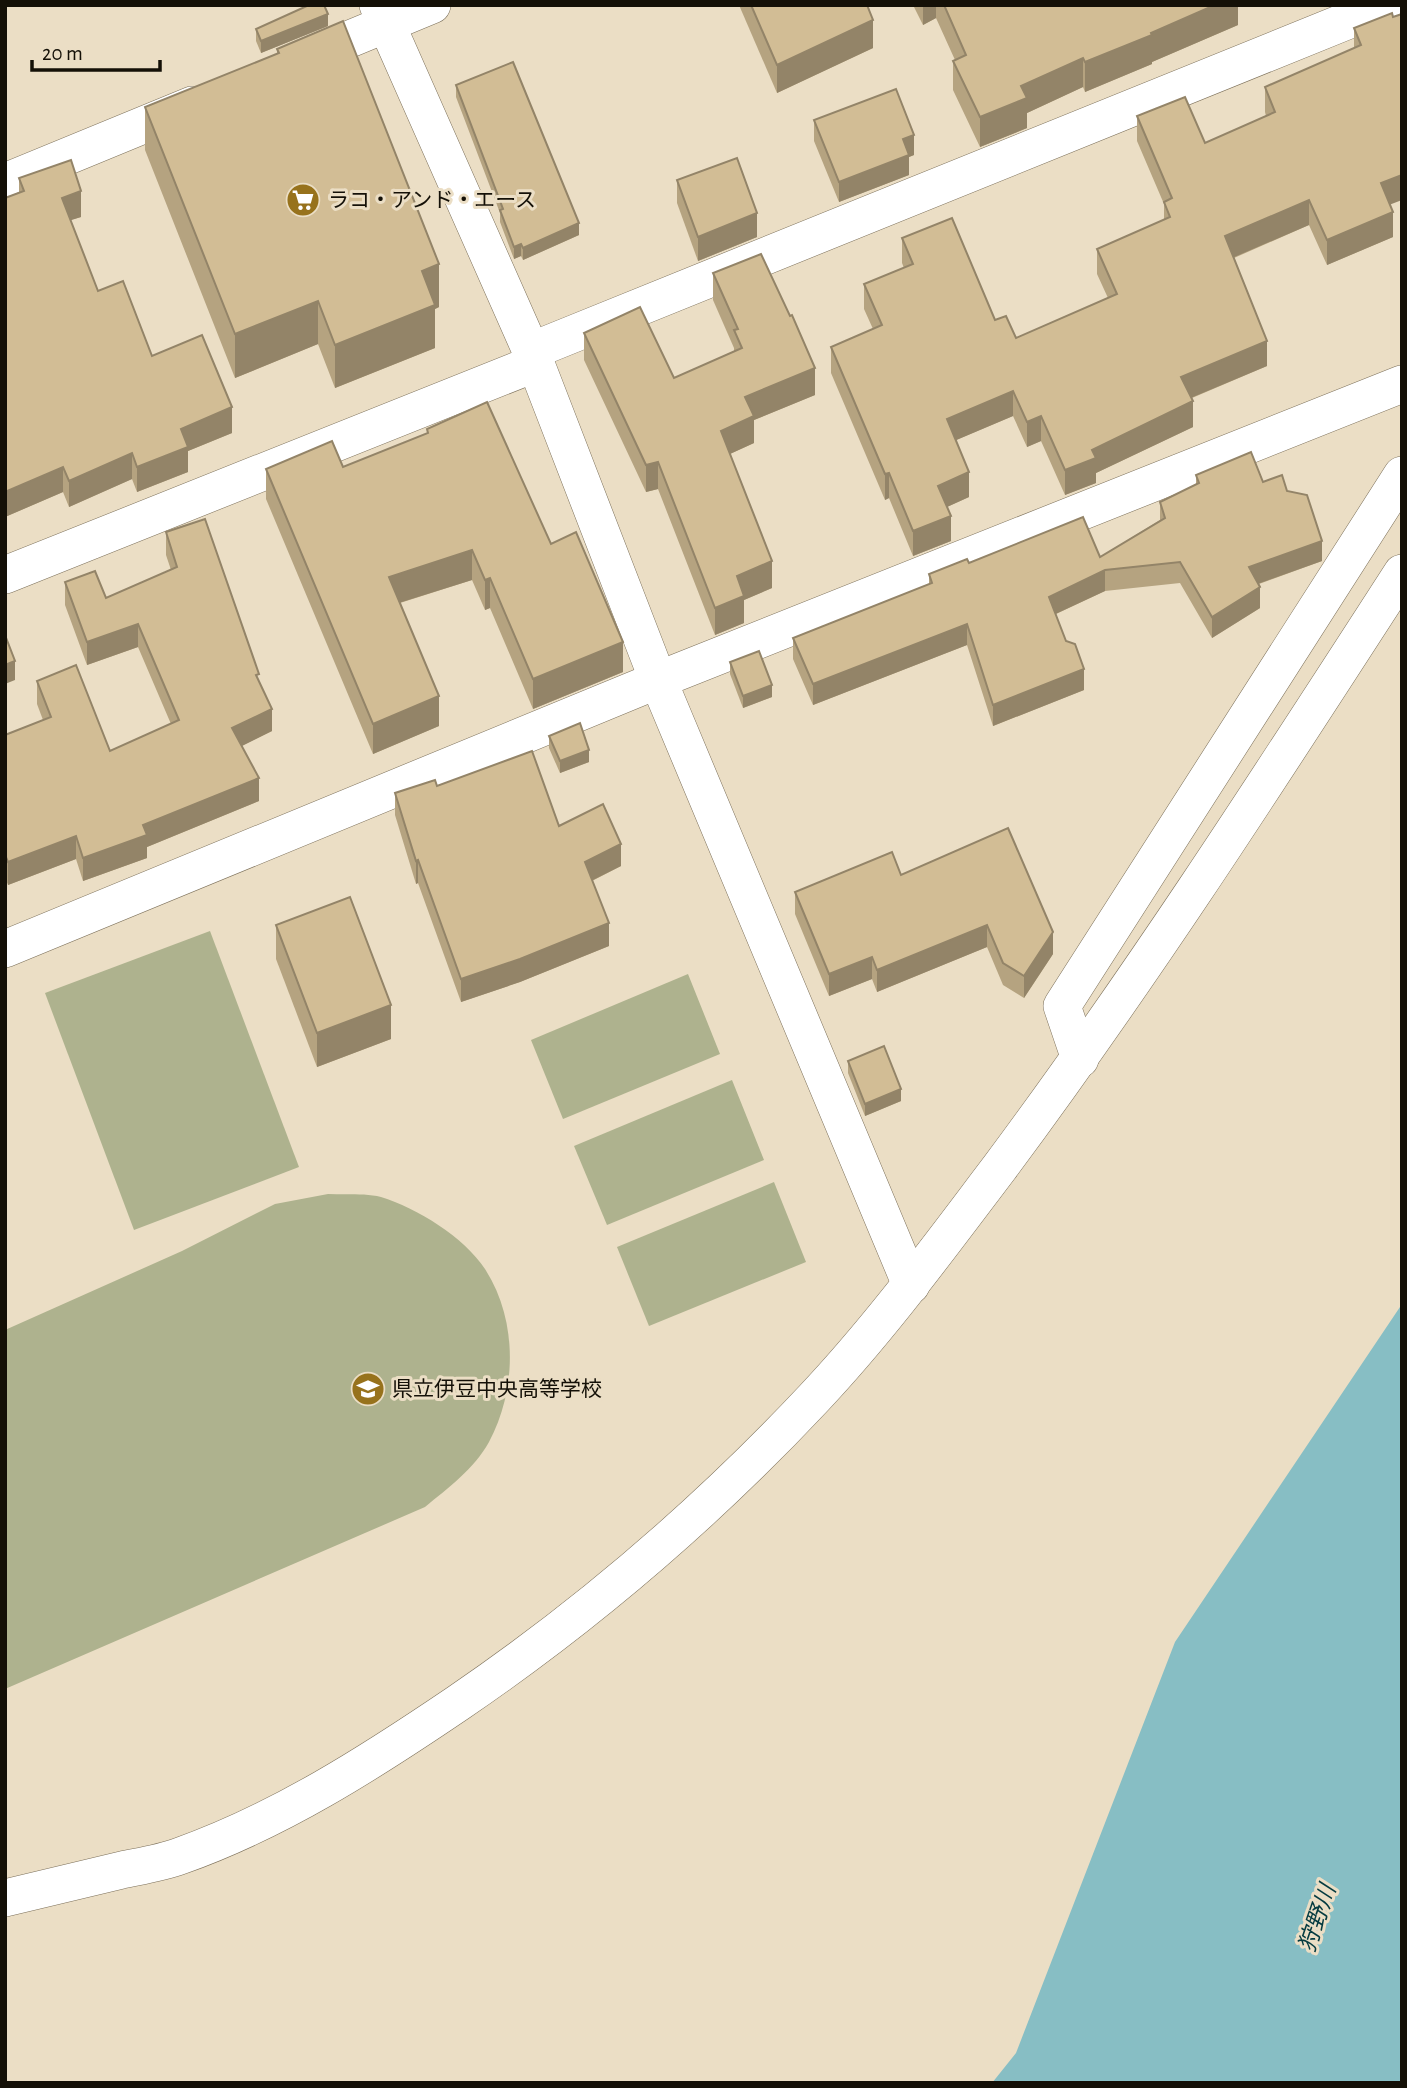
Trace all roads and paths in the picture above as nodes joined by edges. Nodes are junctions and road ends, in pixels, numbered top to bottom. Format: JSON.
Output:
{"nodes":[{"id":1,"x":432,"y":5,"type":"edge"},
{"id":2,"x":1387,"y":5,"type":"edge"},
{"id":3,"x":382,"y":15,"type":"edge"},
{"id":4,"x":272,"y":72,"type":"edge"},
{"id":5,"x":221,"y":92,"type":"edge"},
{"id":6,"x":5,"y":182,"type":"edge"},
{"id":7,"x":534,"y":357,"type":"junction"},
{"id":8,"x":1402,"y":384,"type":"edge"},
{"id":9,"x":1402,"y":475,"type":"edge"},
{"id":10,"x":1402,"y":573,"type":"edge"},
{"id":11,"x":5,"y":575,"type":"edge"},
{"id":12,"x":658,"y":680,"type":"junction"},
{"id":13,"x":5,"y":949,"type":"edge"},
{"id":14,"x":1080,"y":1059,"type":"junction"},
{"id":15,"x":911,"y":1285,"type":"junction"},
{"id":16,"x":5,"y":1898,"type":"edge"}],
"edges":[{"from":1,"to":3,"type":"street"},
{"from":2,"to":7,"type":"street"},
{"from":3,"to":4,"type":"street"},
{"from":3,"to":7,"type":"street"},
{"from":5,"to":6,"type":"street"},
{"from":7,"to":11,"type":"street"},
{"from":7,"to":12,"type":"street"},
{"from":8,"to":12,"type":"street"},
{"from":9,"to":14,"type":"street"},
{"from":10,"to":14,"type":"street"},
{"from":12,"to":13,"type":"street"},
{"from":12,"to":15,"type":"street"},
{"from":14,"to":15,"type":"street"},
{"from":15,"to":16,"type":"street"}]}
